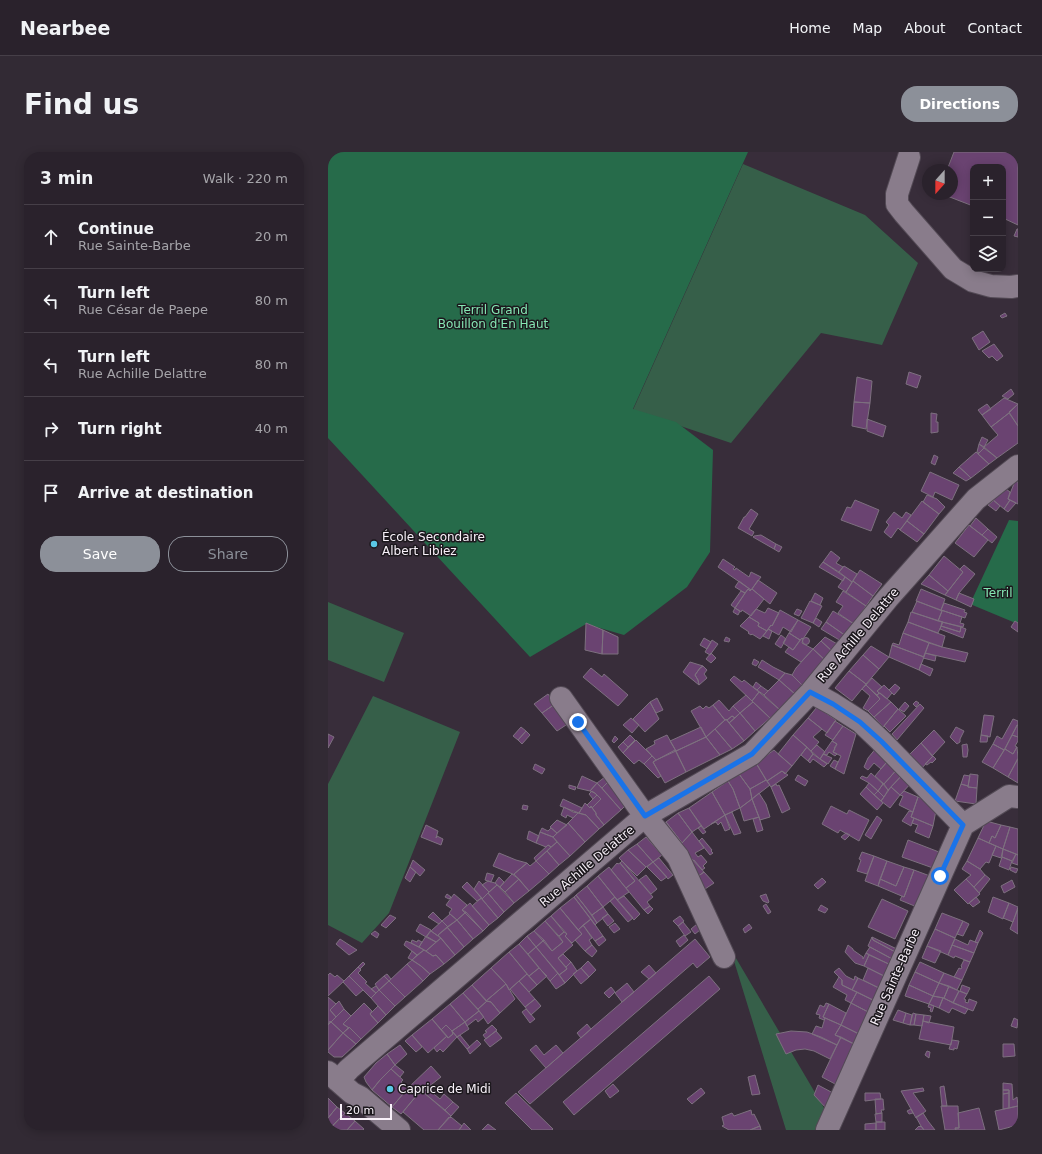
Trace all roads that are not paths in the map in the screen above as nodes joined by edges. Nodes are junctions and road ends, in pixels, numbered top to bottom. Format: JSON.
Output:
{"nodes":[{"id":1,"x":909,"y":157,"type":"dead end"},
{"id":2,"x":1018,"y":286,"type":"edge"},
{"id":3,"x":1018,"y":466,"type":"edge"},
{"id":4,"x":810,"y":692,"type":"junction"},
{"id":5,"x":561,"y":698,"type":"dead end"},
{"id":6,"x":1018,"y":797,"type":"edge"},
{"id":7,"x":645,"y":816,"type":"junction"},
{"id":8,"x":963,"y":825,"type":"junction"},
{"id":9,"x":724,"y":957,"type":"dead end"},
{"id":10,"x":333,"y":1077,"type":"edge"},
{"id":11,"x":399,"y":1130,"type":"edge"},
{"id":12,"x":827,"y":1130,"type":"edge"}],
"edges":[{"from":1,"to":2,"type":"street"},
{"from":3,"to":4,"type":"street","name":"Rue Achille Delattre"},
{"from":4,"to":7,"type":"street","name":"Rue Achille Delattre"},
{"from":4,"to":8,"type":"street"},
{"from":5,"to":7,"type":"street"},
{"from":6,"to":8,"type":"street"},
{"from":7,"to":9,"type":"street"},
{"from":7,"to":10,"type":"street","name":"Rue Achille Delattre"},
{"from":8,"to":12,"type":"street","name":"Rue Sainte-Barbe"},
{"from":10,"to":11,"type":"street"}]}
